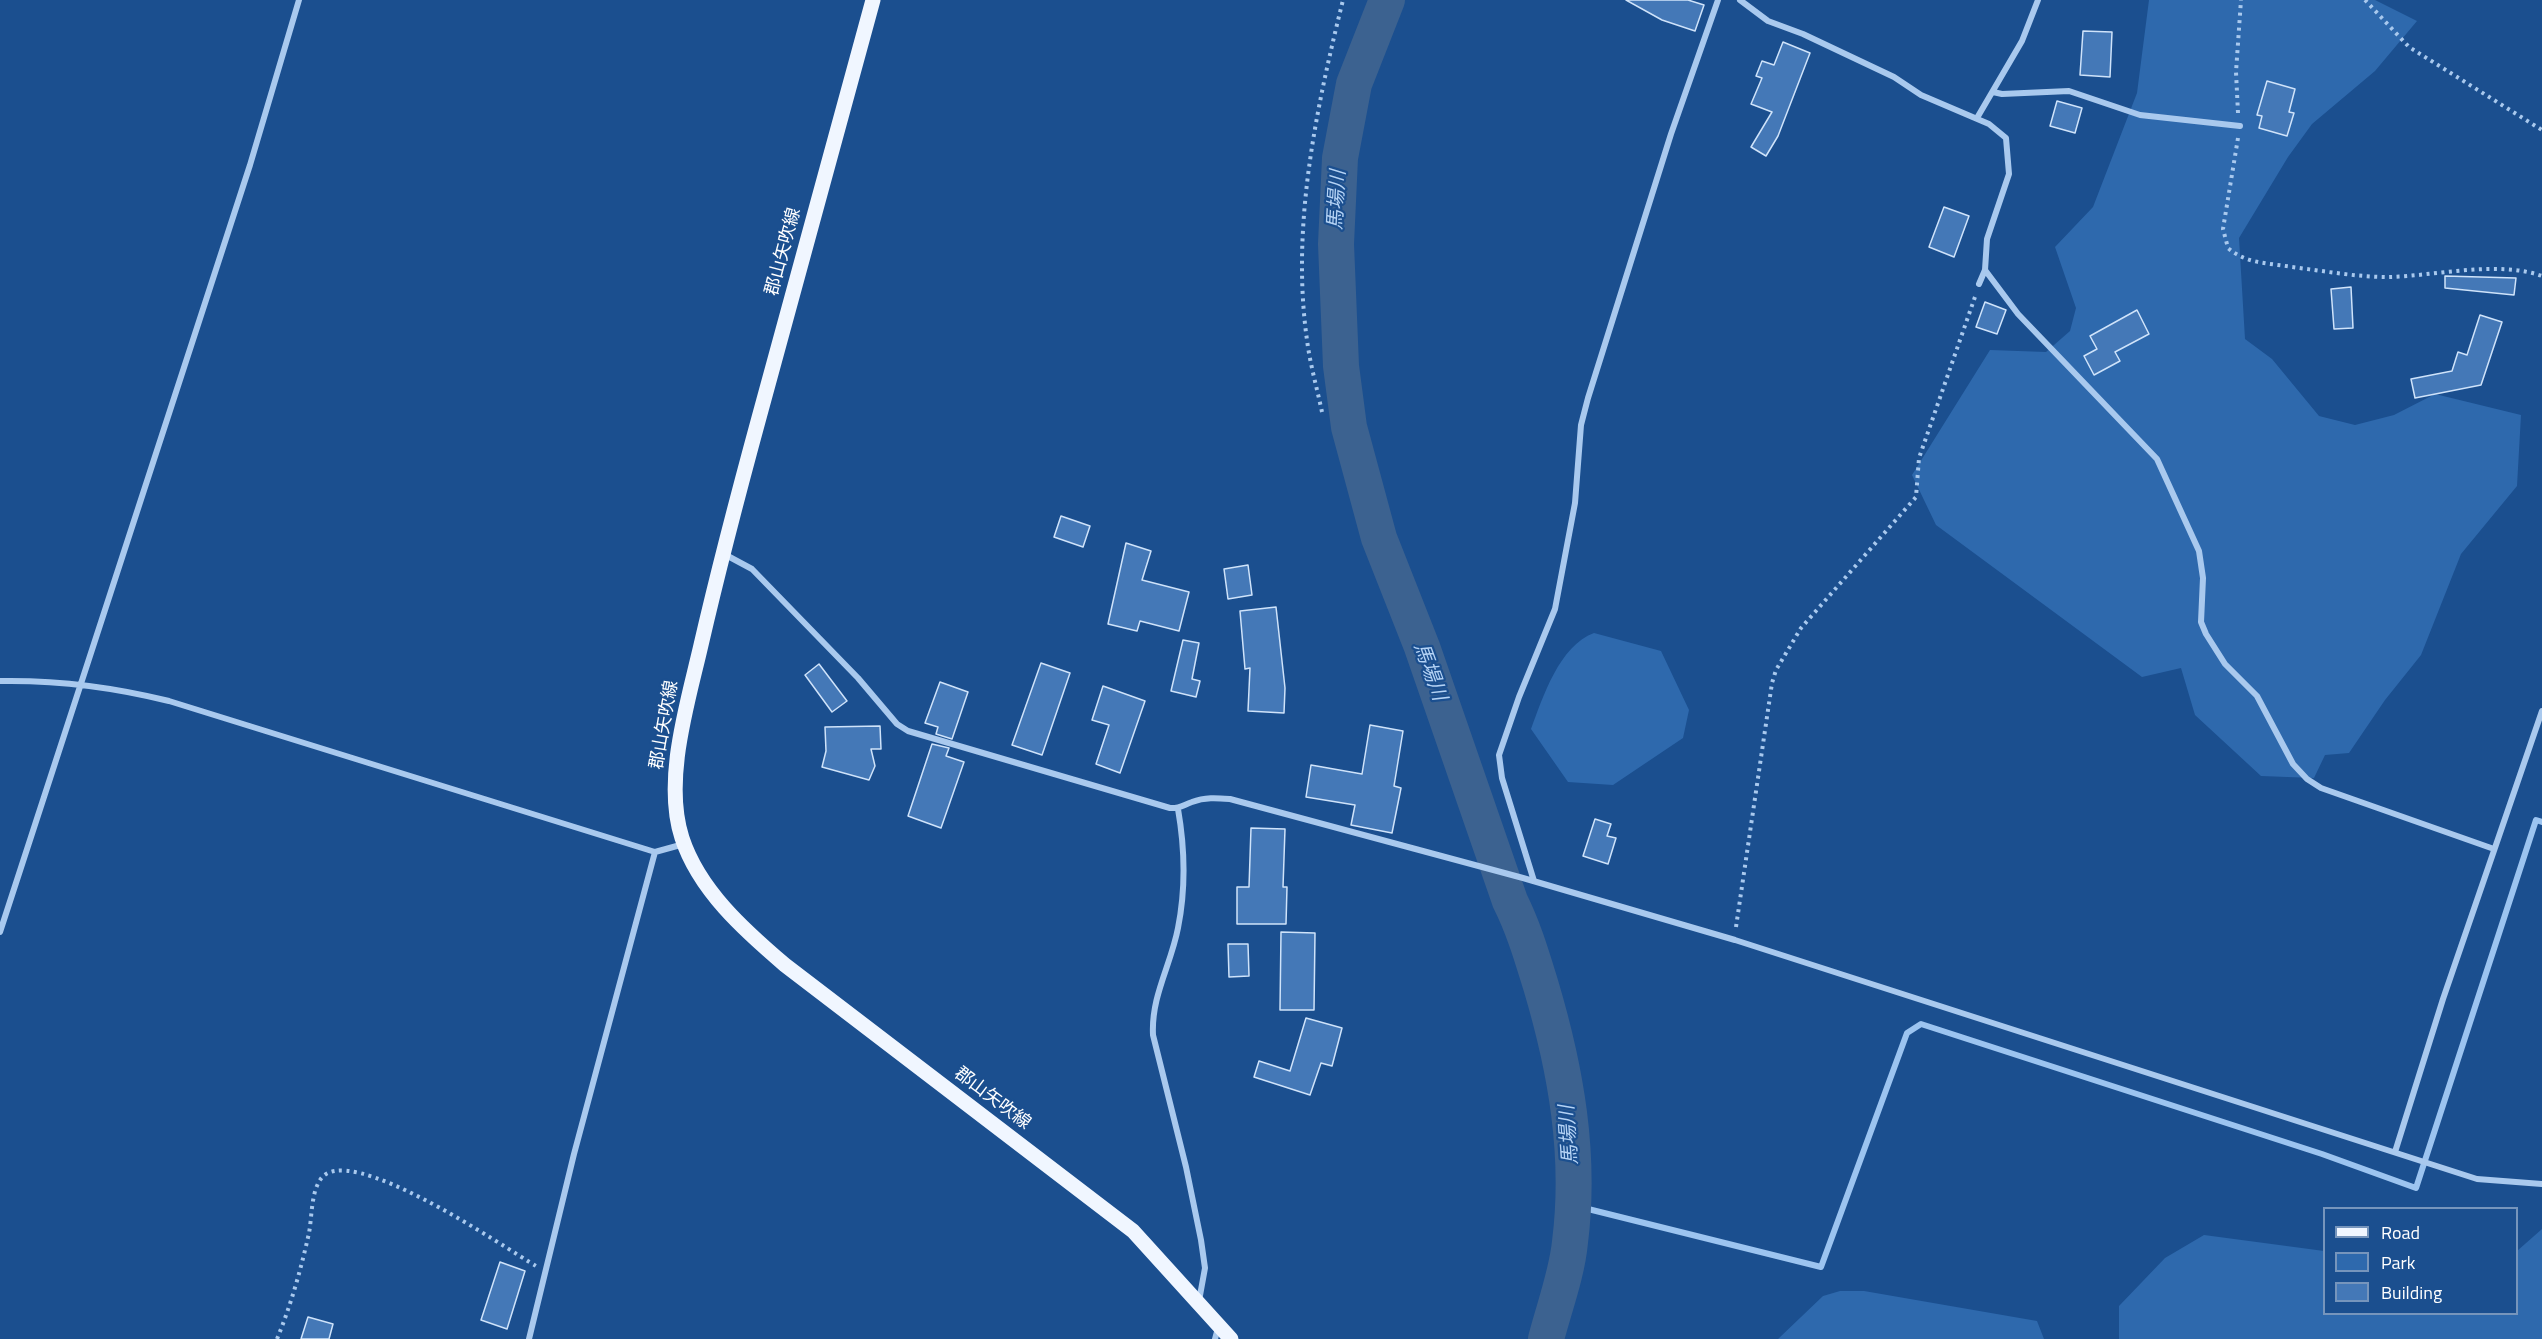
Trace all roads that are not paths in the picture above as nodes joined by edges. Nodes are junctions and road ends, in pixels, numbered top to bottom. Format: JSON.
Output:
{"nodes":[{"id":1,"x":299,"y":0,"type":"edge"},
{"id":2,"x":873,"y":0,"type":"edge"},
{"id":3,"x":1718,"y":0,"type":"edge"},
{"id":4,"x":1740,"y":0,"type":"edge"},
{"id":5,"x":2038,"y":0,"type":"edge"},
{"id":6,"x":1993,"y":92,"type":"junction"},
{"id":7,"x":1977,"y":118,"type":"junction"},
{"id":8,"x":2240,"y":126,"type":"road end"},
{"id":9,"x":1985,"y":270,"type":"junction"},
{"id":10,"x":1979,"y":284,"type":"road end"},
{"id":11,"x":722,"y":553,"type":"junction"},
{"id":12,"x":0,"y":681,"type":"edge"},
{"id":13,"x":81,"y":683,"type":"junction"},
{"id":14,"x":2542,"y":711,"type":"edge"},
{"id":15,"x":1178,"y":809,"type":"junction"},
{"id":16,"x":684,"y":843,"type":"junction"},
{"id":17,"x":2494,"y":849,"type":"junction"},
{"id":18,"x":655,"y":852,"type":"junction"},
{"id":19,"x":1534,"y":881,"type":"junction"},
{"id":20,"x":0,"y":932,"type":"edge"},
{"id":21,"x":2396,"y":1152,"type":"junction"},
{"id":22,"x":2542,"y":1184,"type":"edge"},
{"id":23,"x":1198,"y":1303,"type":"junction"},
{"id":24,"x":1217,"y":1332,"type":"edge"},
{"id":25,"x":529,"y":1339,"type":"edge"},
{"id":26,"x":1231,"y":1339,"type":"edge"}],
"edges":[{"from":1,"to":13,"type":"street"},
{"from":2,"to":11,"type":"main road","name":"郡山矢吹線"},
{"from":3,"to":19,"type":"street"},
{"from":4,"to":7,"type":"street"},
{"from":5,"to":6,"type":"street"},
{"from":6,"to":7,"type":"street"},
{"from":6,"to":8,"type":"street"},
{"from":7,"to":9,"type":"street"},
{"from":9,"to":10,"type":"street"},
{"from":9,"to":17,"type":"street"},
{"from":11,"to":15,"type":"street"},
{"from":11,"to":16,"type":"main road","name":"郡山矢吹線"},
{"from":12,"to":13,"type":"street"},
{"from":13,"to":18,"type":"street"},
{"from":13,"to":20,"type":"street"},
{"from":14,"to":17,"type":"street"},
{"from":15,"to":19,"type":"street"},
{"from":15,"to":23,"type":"street"},
{"from":16,"to":18,"type":"street"},
{"from":16,"to":23,"type":"main road","name":"郡山矢吹線"},
{"from":17,"to":21,"type":"street"},
{"from":18,"to":25,"type":"street"},
{"from":19,"to":21,"type":"street"},
{"from":21,"to":22,"type":"street"},
{"from":23,"to":24,"type":"main road","name":"郡山矢吹線"},
{"from":24,"to":26,"type":"main road","name":"郡山矢吹線"}]}
